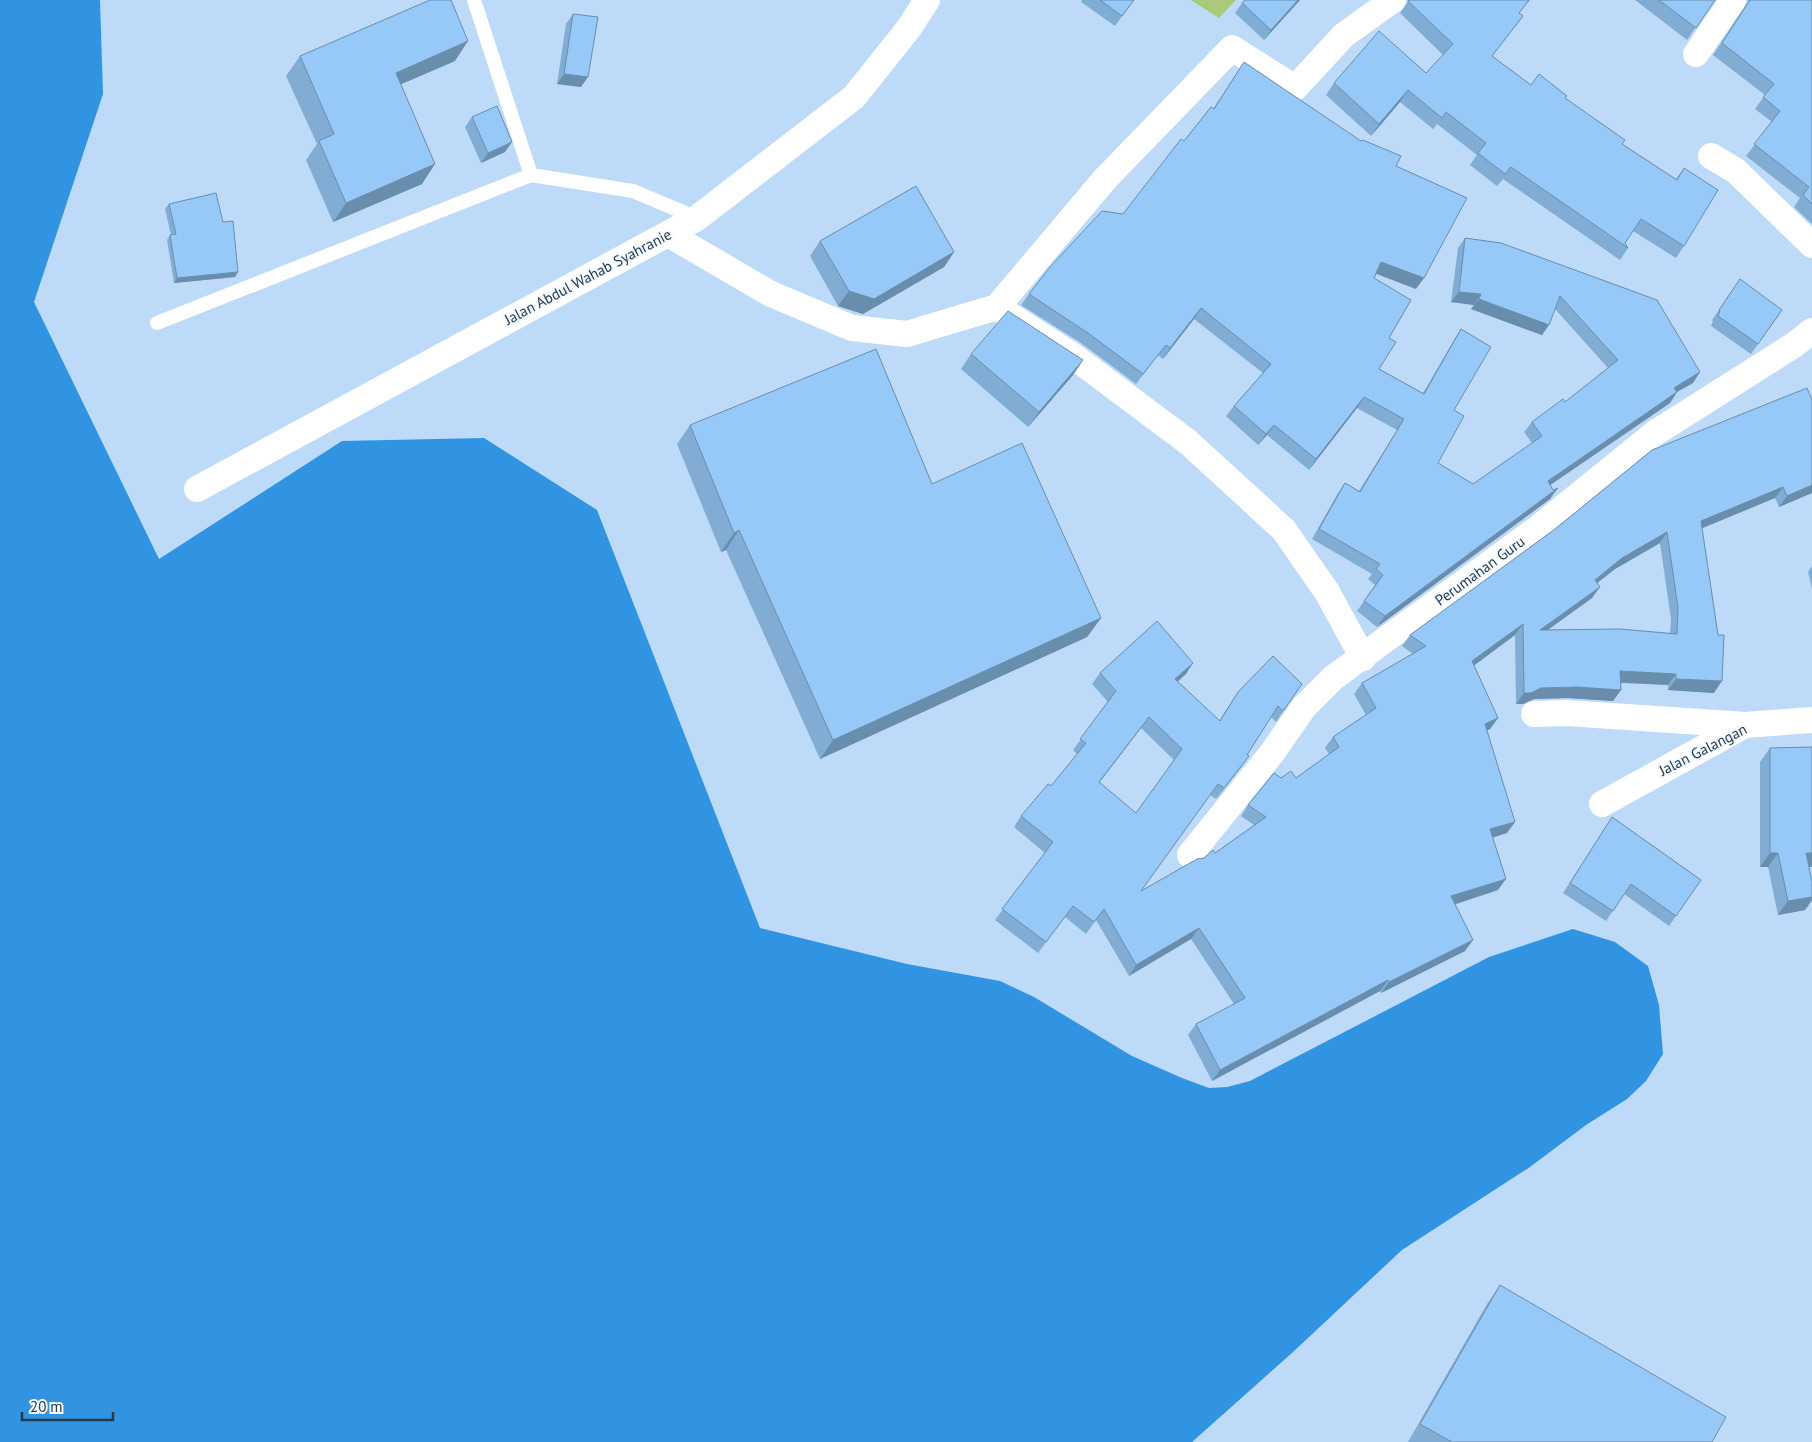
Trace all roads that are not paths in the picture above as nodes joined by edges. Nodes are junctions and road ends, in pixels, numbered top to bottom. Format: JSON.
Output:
{"nodes":[{"id":1,"x":474,"y":0,"type":"edge"},
{"id":2,"x":927,"y":0,"type":"edge"},
{"id":3,"x":1393,"y":0,"type":"edge"},
{"id":4,"x":1733,"y":0,"type":"edge"},
{"id":5,"x":1696,"y":54,"type":"dead end"},
{"id":6,"x":1711,"y":156,"type":"dead end"},
{"id":7,"x":531,"y":175,"type":"junction"},
{"id":8,"x":697,"y":218,"type":"junction"},
{"id":9,"x":668,"y":234,"type":"junction"},
{"id":10,"x":1812,"y":245,"type":"edge"},
{"id":11,"x":996,"y":307,"type":"junction"},
{"id":12,"x":157,"y":322,"type":"dead end"},
{"id":13,"x":1812,"y":330,"type":"edge"},
{"id":14,"x":197,"y":489,"type":"dead end"},
{"id":15,"x":1363,"y":658,"type":"junction"},
{"id":16,"x":1534,"y":714,"type":"dead end"},
{"id":17,"x":1812,"y":720,"type":"edge"},
{"id":18,"x":1746,"y":725,"type":"junction"},
{"id":19,"x":1602,"y":804,"type":"dead end"},
{"id":20,"x":1190,"y":855,"type":"dead end"}],
"edges":[{"from":1,"to":7,"type":"lane"},
{"from":2,"to":8,"type":"street","name":"Jalan Abdul Wahab Syahranie"},
{"from":3,"to":11,"type":"street"},
{"from":4,"to":5,"type":"street"},
{"from":6,"to":10,"type":"street"},
{"from":7,"to":8,"type":"lane"},
{"from":7,"to":12,"type":"lane"},
{"from":8,"to":9,"type":"street","name":"Jalan Abdul Wahab Syahranie"},
{"from":9,"to":11,"type":"street"},
{"from":9,"to":14,"type":"street","name":"Jalan Abdul Wahab Syahranie"},
{"from":11,"to":15,"type":"street"},
{"from":13,"to":15,"type":"street","name":"Perumahan Guru"},
{"from":15,"to":20,"type":"street","name":"Perumahan Guru"},
{"from":16,"to":18,"type":"street"},
{"from":17,"to":18,"type":"street","name":"Jalan Galangan"},
{"from":18,"to":19,"type":"street","name":"Jalan Galangan"}]}
